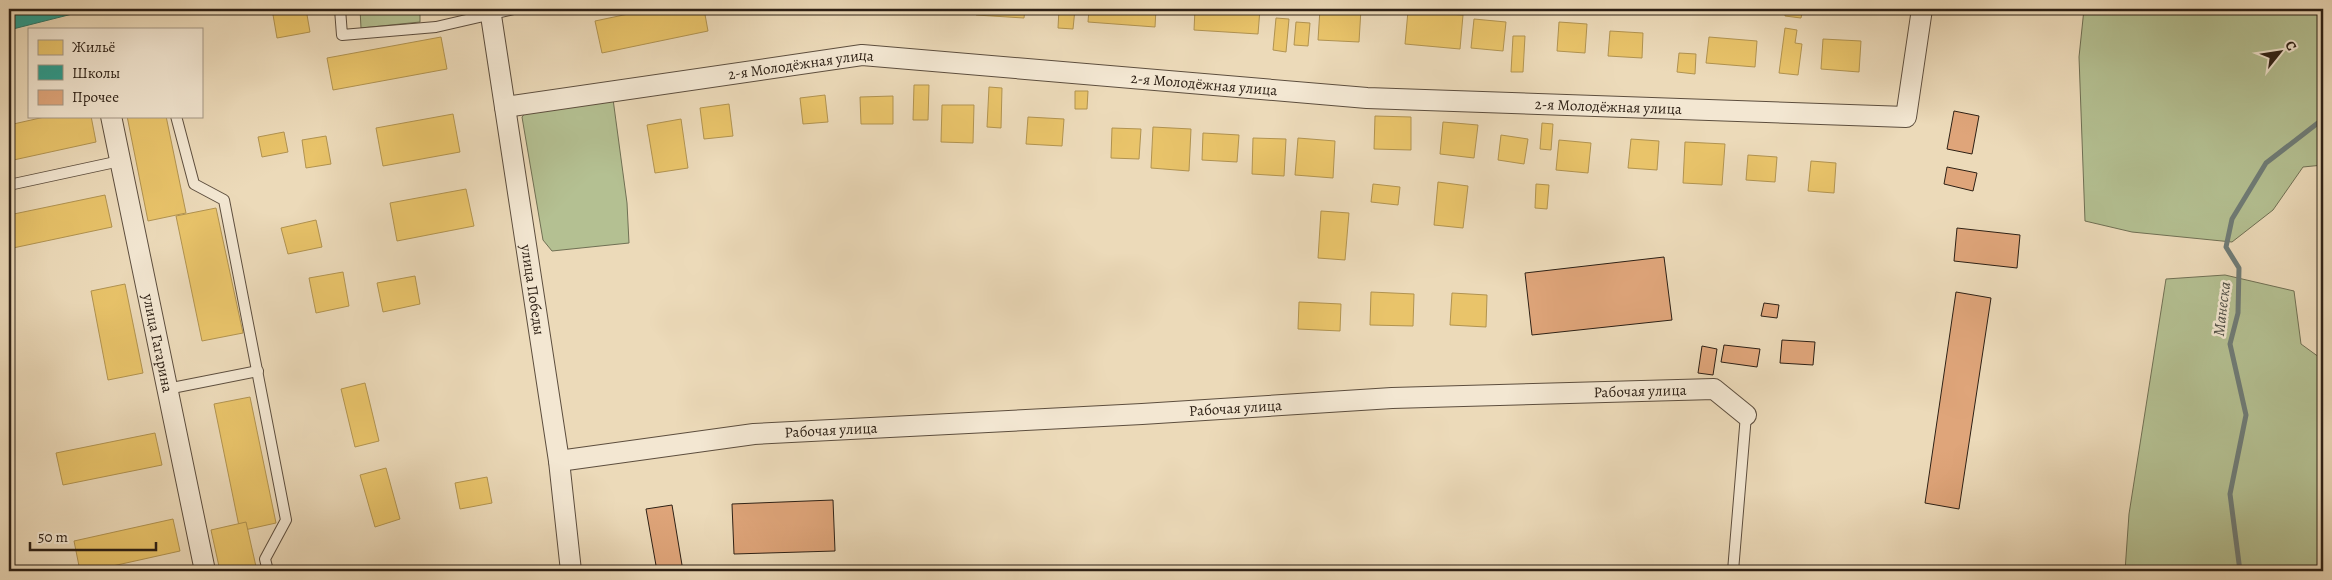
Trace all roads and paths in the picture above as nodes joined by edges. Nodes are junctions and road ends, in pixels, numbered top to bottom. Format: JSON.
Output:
{"nodes":[{"id":1,"x":340,"y":9,"type":"edge"},
{"id":2,"x":514,"y":9,"type":"edge"},
{"id":3,"x":1922,"y":9,"type":"edge"},
{"id":4,"x":490,"y":11,"type":"edge"},
{"id":5,"x":505,"y":107,"type":"junction"},
{"id":6,"x":111,"y":118,"type":"edge"},
{"id":7,"x":177,"y":118,"type":"edge"},
{"id":8,"x":120,"y":161,"type":"junction"},
{"id":9,"x":9,"y":185,"type":"edge"},
{"id":10,"x":258,"y":371,"type":"junction"},
{"id":11,"x":167,"y":389,"type":"junction"},
{"id":12,"x":1746,"y":416,"type":"joint"},
{"id":13,"x":559,"y":461,"type":"junction"},
{"id":14,"x":205,"y":571,"type":"edge"},
{"id":15,"x":268,"y":571,"type":"edge"},
{"id":16,"x":572,"y":571,"type":"edge"},
{"id":17,"x":1733,"y":571,"type":"edge"}],
"edges":[{"from":1,"to":4,"type":"lane"},
{"from":2,"to":4,"type":"lane"},
{"from":3,"to":5,"type":"street","name":"2-я Молодёжная улица"},
{"from":4,"to":5,"type":"street","name":"улица Победы"},
{"from":5,"to":13,"type":"street","name":"улица Победы"},
{"from":6,"to":8,"type":"street","name":"улица Гагарина"},
{"from":7,"to":10,"type":"lane"},
{"from":8,"to":9,"type":"lane"},
{"from":8,"to":11,"type":"street","name":"улица Гагарина"},
{"from":10,"to":11,"type":"lane"},
{"from":10,"to":15,"type":"lane"},
{"from":11,"to":14,"type":"street","name":"улица Гагарина"},
{"from":12,"to":13,"type":"street","name":"Рабочая улица"},
{"from":12,"to":17,"type":"lane","name":"Рабочая улица"},
{"from":13,"to":16,"type":"street","name":"улица Победы"}]}
